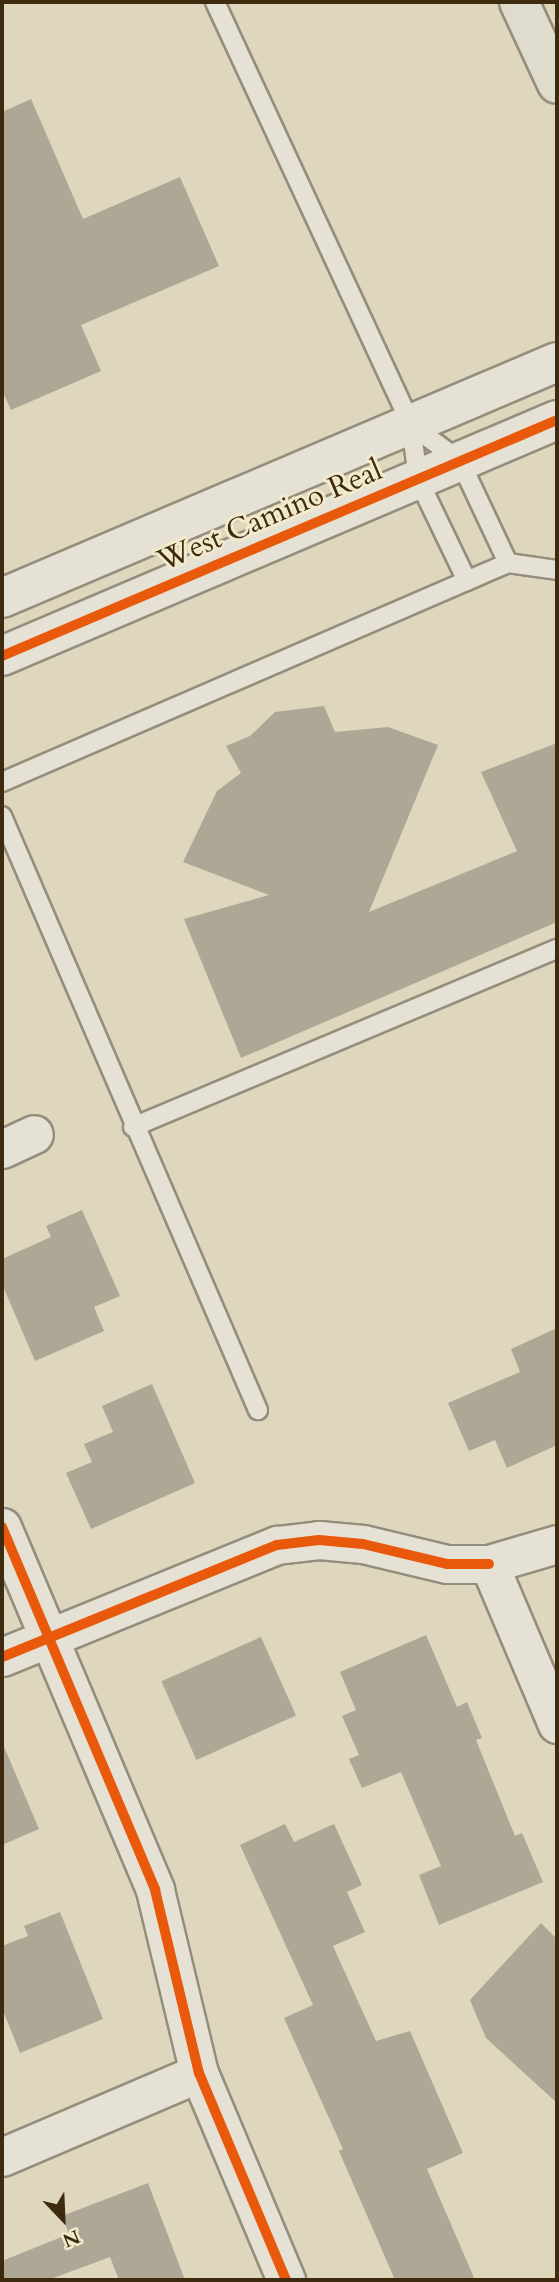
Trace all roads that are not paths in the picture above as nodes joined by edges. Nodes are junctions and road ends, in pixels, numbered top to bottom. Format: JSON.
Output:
{"nodes":[{"id":1,"x":215,"y":2,"type":"edge"},
{"id":2,"x":519,"y":2,"type":"edge"},
{"id":3,"x":557,"y":84,"type":"edge"},
{"id":4,"x":557,"y":362,"type":"edge"},
{"id":5,"x":557,"y":420,"type":"edge"},
{"id":6,"x":411,"y":425,"type":"junction"},
{"id":7,"x":460,"y":461,"type":"junction"},
{"id":8,"x":418,"y":479,"type":"junction"},
{"id":9,"x":508,"y":563,"type":"junction"},
{"id":10,"x":557,"y":570,"type":"edge"},
{"id":11,"x":467,"y":581,"type":"junction"},
{"id":12,"x":2,"y":598,"type":"edge"},
{"id":13,"x":2,"y":656,"type":"edge"},
{"id":14,"x":2,"y":782,"type":"edge"},
{"id":15,"x":2,"y":816,"type":"edge"},
{"id":16,"x":557,"y":949,"type":"edge"},
{"id":17,"x":133,"y":1127,"type":"junction"},
{"id":18,"x":258,"y":1410,"type":"dead end"},
{"id":19,"x":2,"y":1527,"type":"edge"},
{"id":20,"x":557,"y":1545,"type":"edge"},
{"id":21,"x":489,"y":1564,"type":"junction"},
{"id":22,"x":49,"y":1637,"type":"junction"},
{"id":23,"x":2,"y":1657,"type":"edge"},
{"id":24,"x":557,"y":1724,"type":"edge"},
{"id":25,"x":199,"y":2073,"type":"junction"},
{"id":26,"x":2,"y":2157,"type":"edge"},
{"id":27,"x":286,"y":2280,"type":"edge"}],
"edges":[{"from":1,"to":6,"type":"lane"},
{"from":2,"to":3,"type":"highway"},
{"from":4,"to":6,"type":"street","name":"West Camino Real"},
{"from":5,"to":7,"type":"street","name":"West Camino Real"},
{"from":6,"to":7,"type":"lane"},
{"from":6,"to":8,"type":"lane"},
{"from":6,"to":12,"type":"street","name":"West Camino Real"},
{"from":7,"to":8,"type":"street","name":"West Camino Real"},
{"from":7,"to":9,"type":"lane"},
{"from":8,"to":11,"type":"lane"},
{"from":8,"to":13,"type":"street","name":"West Camino Real"},
{"from":9,"to":10,"type":"lane"},
{"from":9,"to":11,"type":"lane"},
{"from":11,"to":14,"type":"lane"},
{"from":15,"to":17,"type":"lane"},
{"from":16,"to":17,"type":"lane"},
{"from":17,"to":18,"type":"lane"},
{"from":19,"to":22,"type":"street"},
{"from":20,"to":21,"type":"street"},
{"from":21,"to":22,"type":"street"},
{"from":21,"to":24,"type":"street"},
{"from":22,"to":23,"type":"street"},
{"from":22,"to":25,"type":"street"},
{"from":25,"to":26,"type":"street"},
{"from":25,"to":27,"type":"street"}]}
